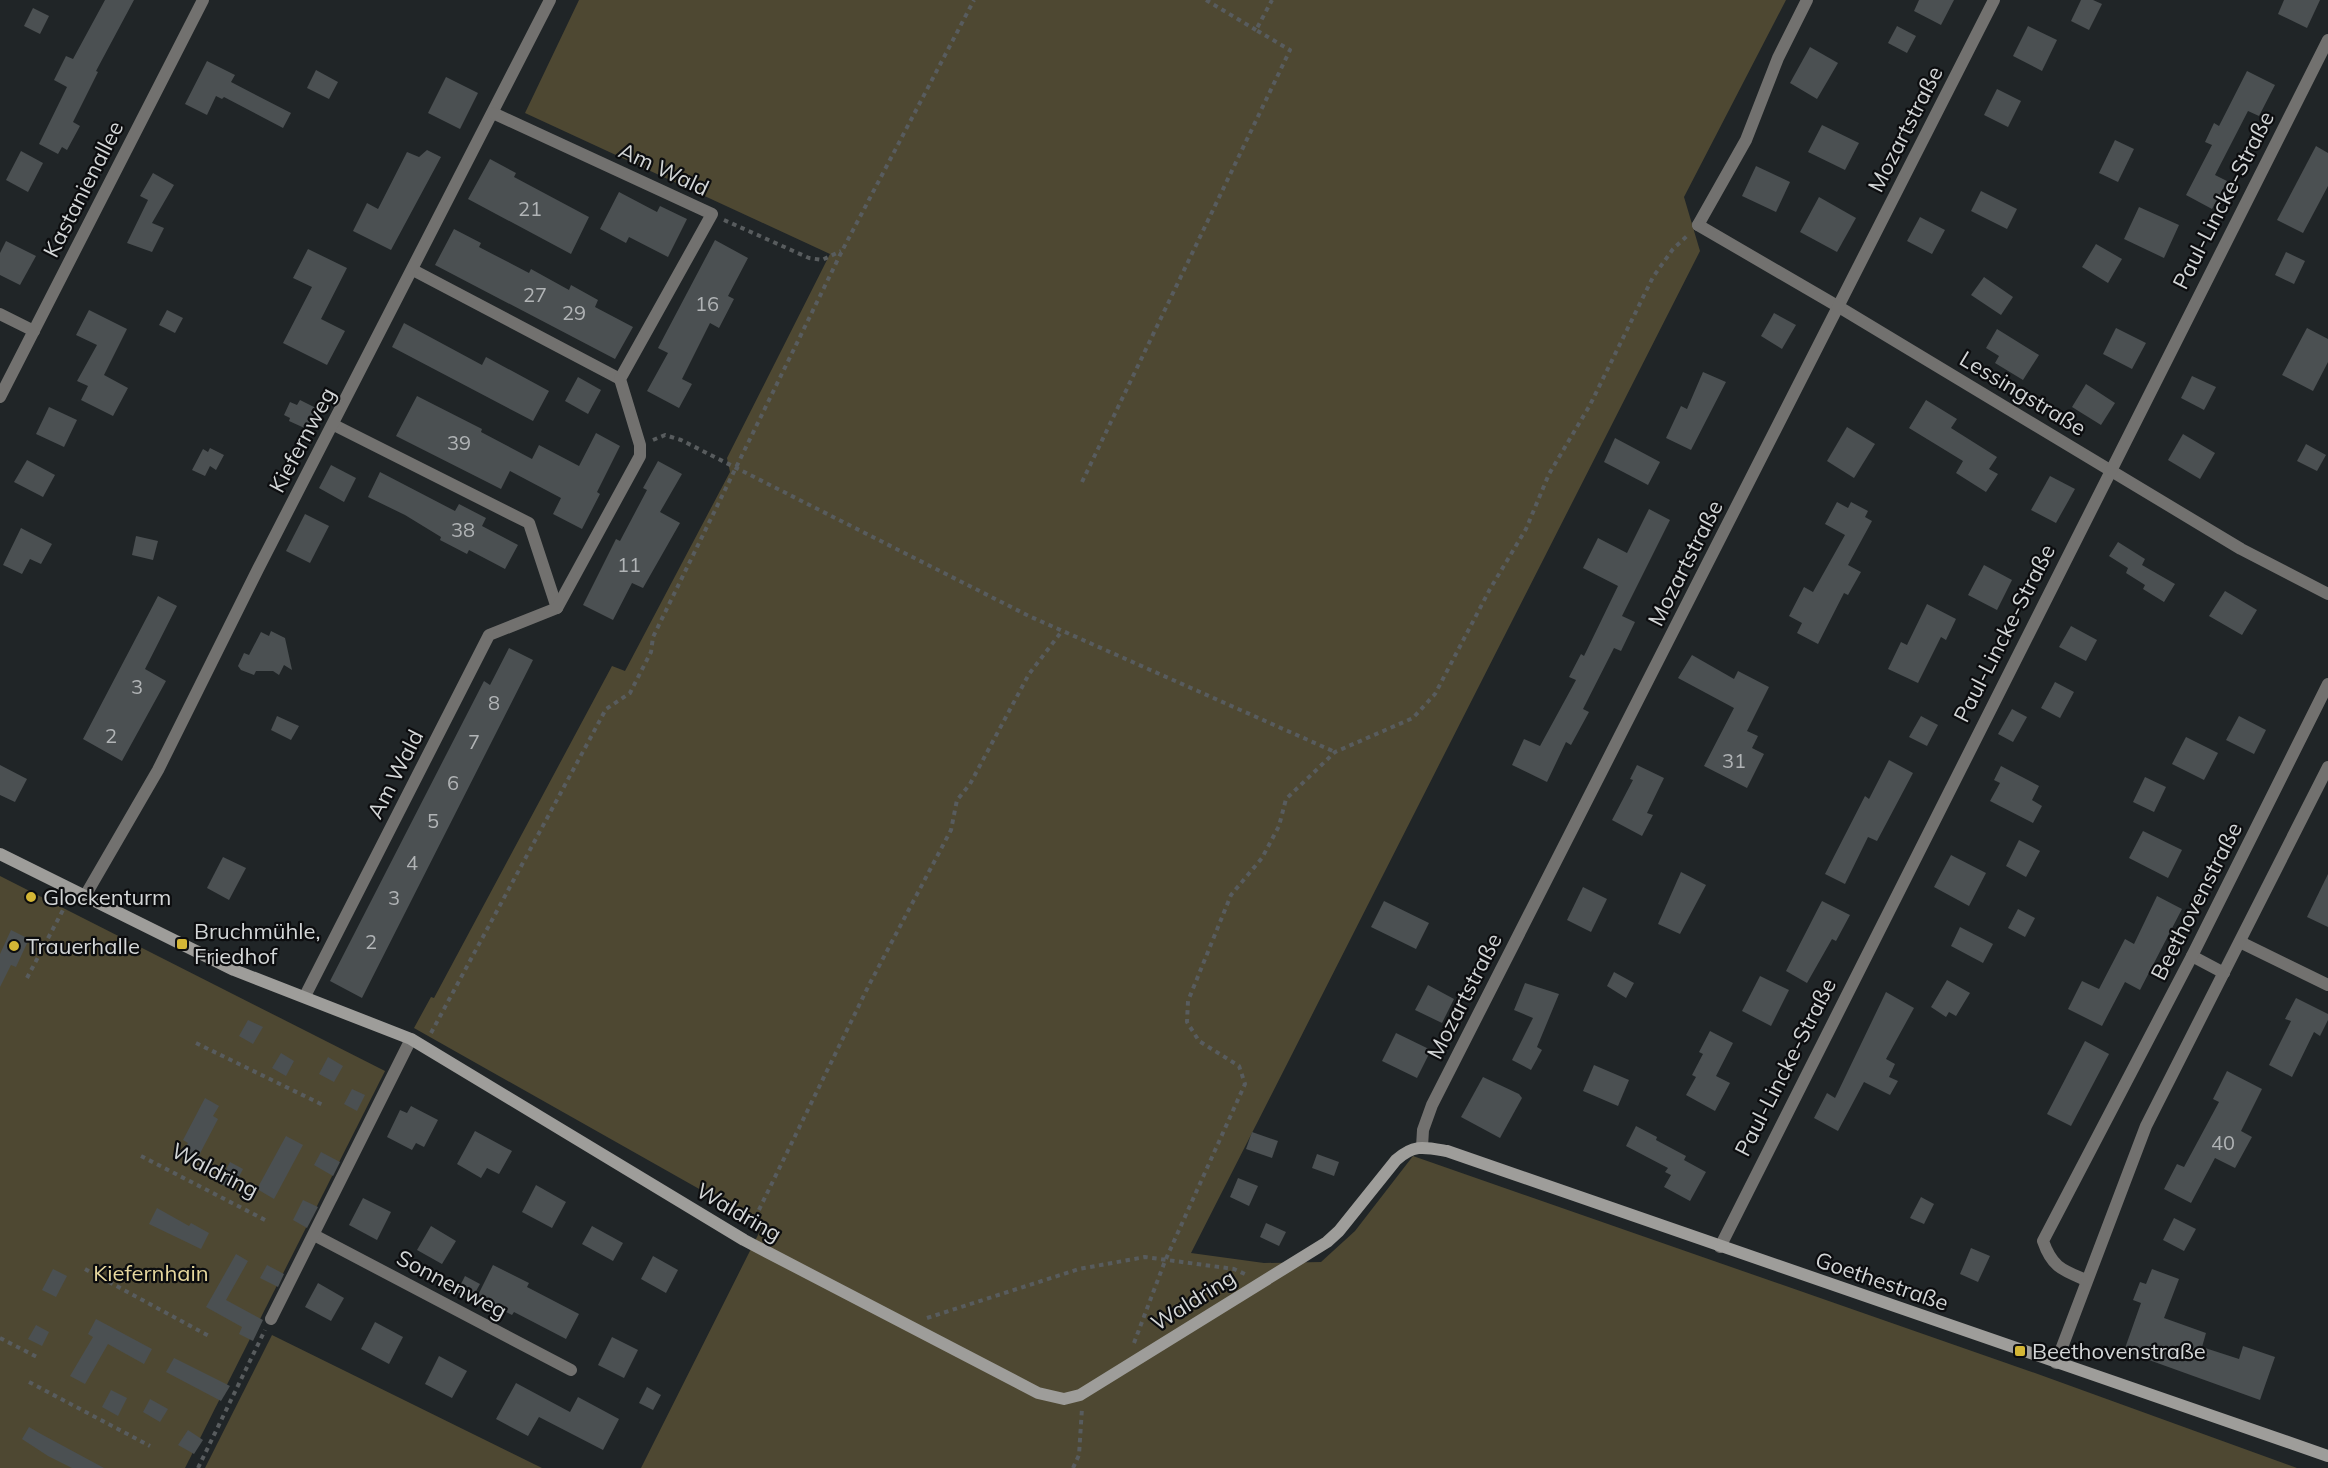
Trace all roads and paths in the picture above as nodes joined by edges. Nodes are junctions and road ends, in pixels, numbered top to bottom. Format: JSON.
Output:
{"nodes":[{"id":1,"x":203,"y":0,"type":"edge"},
{"id":2,"x":550,"y":0,"type":"edge"},
{"id":3,"x":974,"y":0,"type":"edge"},
{"id":4,"x":1206,"y":0,"type":"edge"},
{"id":5,"x":1272,"y":0,"type":"edge"},
{"id":6,"x":1807,"y":0,"type":"edge"},
{"id":7,"x":1994,"y":0,"type":"edge"},
{"id":8,"x":1256,"y":30,"type":"junction"},
{"id":9,"x":2328,"y":40,"type":"edge"},
{"id":10,"x":493,"y":114,"type":"junction"},
{"id":11,"x":712,"y":214,"type":"junction"},
{"id":12,"x":1698,"y":225,"type":"junction"},
{"id":13,"x":842,"y":251,"type":"junction"},
{"id":14,"x":413,"y":270,"type":"junction"},
{"id":15,"x":1839,"y":306,"type":"junction"},
{"id":16,"x":0,"y":314,"type":"edge"},
{"id":17,"x":34,"y":331,"type":"junction"},
{"id":18,"x":620,"y":379,"type":"junction"},
{"id":19,"x":0,"y":397,"type":"edge"},
{"id":20,"x":334,"y":425,"type":"junction"},
{"id":21,"x":640,"y":445,"type":"junction"},
{"id":22,"x":734,"y":468,"type":"junction"},
{"id":23,"x":2110,"y":470,"type":"junction"},
{"id":24,"x":1082,"y":482,"type":"dead end"},
{"id":25,"x":2328,"y":594,"type":"edge"},
{"id":26,"x":557,"y":608,"type":"junction"},
{"id":27,"x":1062,"y":631,"type":"junction"},
{"id":28,"x":2328,"y":684,"type":"edge"},
{"id":29,"x":1335,"y":752,"type":"junction"},
{"id":30,"x":2328,"y":767,"type":"edge"},
{"id":31,"x":0,"y":854,"type":"edge"},
{"id":32,"x":85,"y":896,"type":"junction"},
{"id":33,"x":64,"y":908,"type":"dead end"},
{"id":34,"x":2240,"y":942,"type":"junction"},
{"id":35,"x":2192,"y":956,"type":"junction"},
{"id":36,"x":2224,"y":973,"type":"junction"},
{"id":37,"x":27,"y":978,"type":"dead end"},
{"id":38,"x":2328,"y":986,"type":"edge"},
{"id":39,"x":305,"y":996,"type":"junction"},
{"id":40,"x":411,"y":1040,"type":"junction"},
{"id":41,"x":196,"y":1042,"type":"dead end"},
{"id":42,"x":326,"y":1106,"type":"dead end"},
{"id":43,"x":1422,"y":1147,"type":"junction"},
{"id":44,"x":141,"y":1156,"type":"dead end"},
{"id":45,"x":269,"y":1222,"type":"dead end"},
{"id":46,"x":314,"y":1235,"type":"junction"},
{"id":47,"x":744,"y":1240,"type":"junction"},
{"id":48,"x":1720,"y":1247,"type":"junction"},
{"id":49,"x":1165,"y":1261,"type":"junction"},
{"id":50,"x":85,"y":1269,"type":"dead end"},
{"id":51,"x":2086,"y":1280,"type":"junction"},
{"id":52,"x":1256,"y":1286,"type":"junction"},
{"id":53,"x":271,"y":1319,"type":"joint"},
{"id":54,"x":903,"y":1325,"type":"junction"},
{"id":55,"x":209,"y":1336,"type":"dead end"},
{"id":56,"x":0,"y":1338,"type":"edge"},
{"id":57,"x":39,"y":1358,"type":"dead end"},
{"id":58,"x":2056,"y":1363,"type":"junction"},
{"id":59,"x":1125,"y":1366,"type":"junction"},
{"id":60,"x":571,"y":1370,"type":"dead end"},
{"id":61,"x":29,"y":1382,"type":"dead end"},
{"id":62,"x":1080,"y":1395,"type":"junction"},
{"id":63,"x":150,"y":1446,"type":"dead end"},
{"id":64,"x":2328,"y":1456,"type":"edge"},
{"id":65,"x":198,"y":1468,"type":"edge"},
{"id":66,"x":1073,"y":1468,"type":"edge"}],
"edges":[{"from":1,"to":17,"type":"street","name":"Kastanienallee"},
{"from":2,"to":10,"type":"street","name":"Kiefernweg"},
{"from":3,"to":13,"type":"path"},
{"from":4,"to":8,"type":"path"},
{"from":5,"to":8,"type":"path"},
{"from":6,"to":12,"type":"street"},
{"from":7,"to":15,"type":"street","name":"Mozartstraße"},
{"from":8,"to":24,"type":"path"},
{"from":9,"to":23,"type":"street","name":"Paul-Lincke-Straße"},
{"from":10,"to":11,"type":"street","name":"Am Wald"},
{"from":10,"to":14,"type":"street","name":"Kiefernweg"},
{"from":11,"to":13,"type":"path"},
{"from":11,"to":18,"type":"street","name":"Am Wald"},
{"from":12,"to":15,"type":"street","name":"Lessingstraße"},
{"from":12,"to":29,"type":"path"},
{"from":13,"to":22,"type":"path"},
{"from":14,"to":18,"type":"street"},
{"from":14,"to":20,"type":"street","name":"Kiefernweg"},
{"from":15,"to":23,"type":"street","name":"Lessingstraße"},
{"from":15,"to":43,"type":"street","name":"Mozartstraße"},
{"from":16,"to":17,"type":"street"},
{"from":17,"to":19,"type":"street","name":"Kastanienallee"},
{"from":18,"to":21,"type":"street"},
{"from":20,"to":26,"type":"street"},
{"from":20,"to":32,"type":"street","name":"Kiefernweg"},
{"from":21,"to":22,"type":"path"},
{"from":21,"to":26,"type":"street"},
{"from":22,"to":27,"type":"path"},
{"from":22,"to":40,"type":"path"},
{"from":23,"to":25,"type":"street","name":"Lessingstraße"},
{"from":23,"to":48,"type":"street","name":"Paul-Lincke-Straße"},
{"from":26,"to":39,"type":"street","name":"Am Wald"},
{"from":27,"to":29,"type":"path"},
{"from":27,"to":47,"type":"path"},
{"from":28,"to":35,"type":"street","name":"Beethovenstraße"},
{"from":29,"to":49,"type":"path"},
{"from":30,"to":34,"type":"street"},
{"from":31,"to":32,"type":"street","name":"Waldring"},
{"from":32,"to":39,"type":"street","name":"Waldring"},
{"from":33,"to":37,"type":"path"},
{"from":34,"to":36,"type":"street"},
{"from":34,"to":38,"type":"street"},
{"from":35,"to":36,"type":"street"},
{"from":35,"to":51,"type":"street","name":"Beethovenstraße"},
{"from":36,"to":51,"type":"street"},
{"from":39,"to":40,"type":"street","name":"Waldring"},
{"from":40,"to":46,"type":"street"},
{"from":40,"to":47,"type":"street","name":"Waldring"},
{"from":41,"to":42,"type":"path"},
{"from":43,"to":48,"type":"street","name":"Goethestraße"},
{"from":43,"to":52,"type":"street","name":"Waldring"},
{"from":44,"to":45,"type":"path","name":"Waldring"},
{"from":46,"to":53,"type":"street"},
{"from":46,"to":60,"type":"street","name":"Sonnenweg"},
{"from":47,"to":54,"type":"street","name":"Waldring"},
{"from":48,"to":58,"type":"street","name":"Goethestraße"},
{"from":49,"to":52,"type":"path"},
{"from":49,"to":54,"type":"path"},
{"from":49,"to":59,"type":"path"},
{"from":50,"to":55,"type":"path"},
{"from":51,"to":58,"type":"street"},
{"from":52,"to":59,"type":"street","name":"Waldring"},
{"from":53,"to":65,"type":"path"},
{"from":54,"to":62,"type":"street","name":"Waldring"},
{"from":56,"to":57,"type":"path"},
{"from":58,"to":64,"type":"street","name":"Goethestraße"},
{"from":59,"to":62,"type":"street","name":"Waldring"},
{"from":61,"to":63,"type":"path"},
{"from":62,"to":66,"type":"path"}]}
